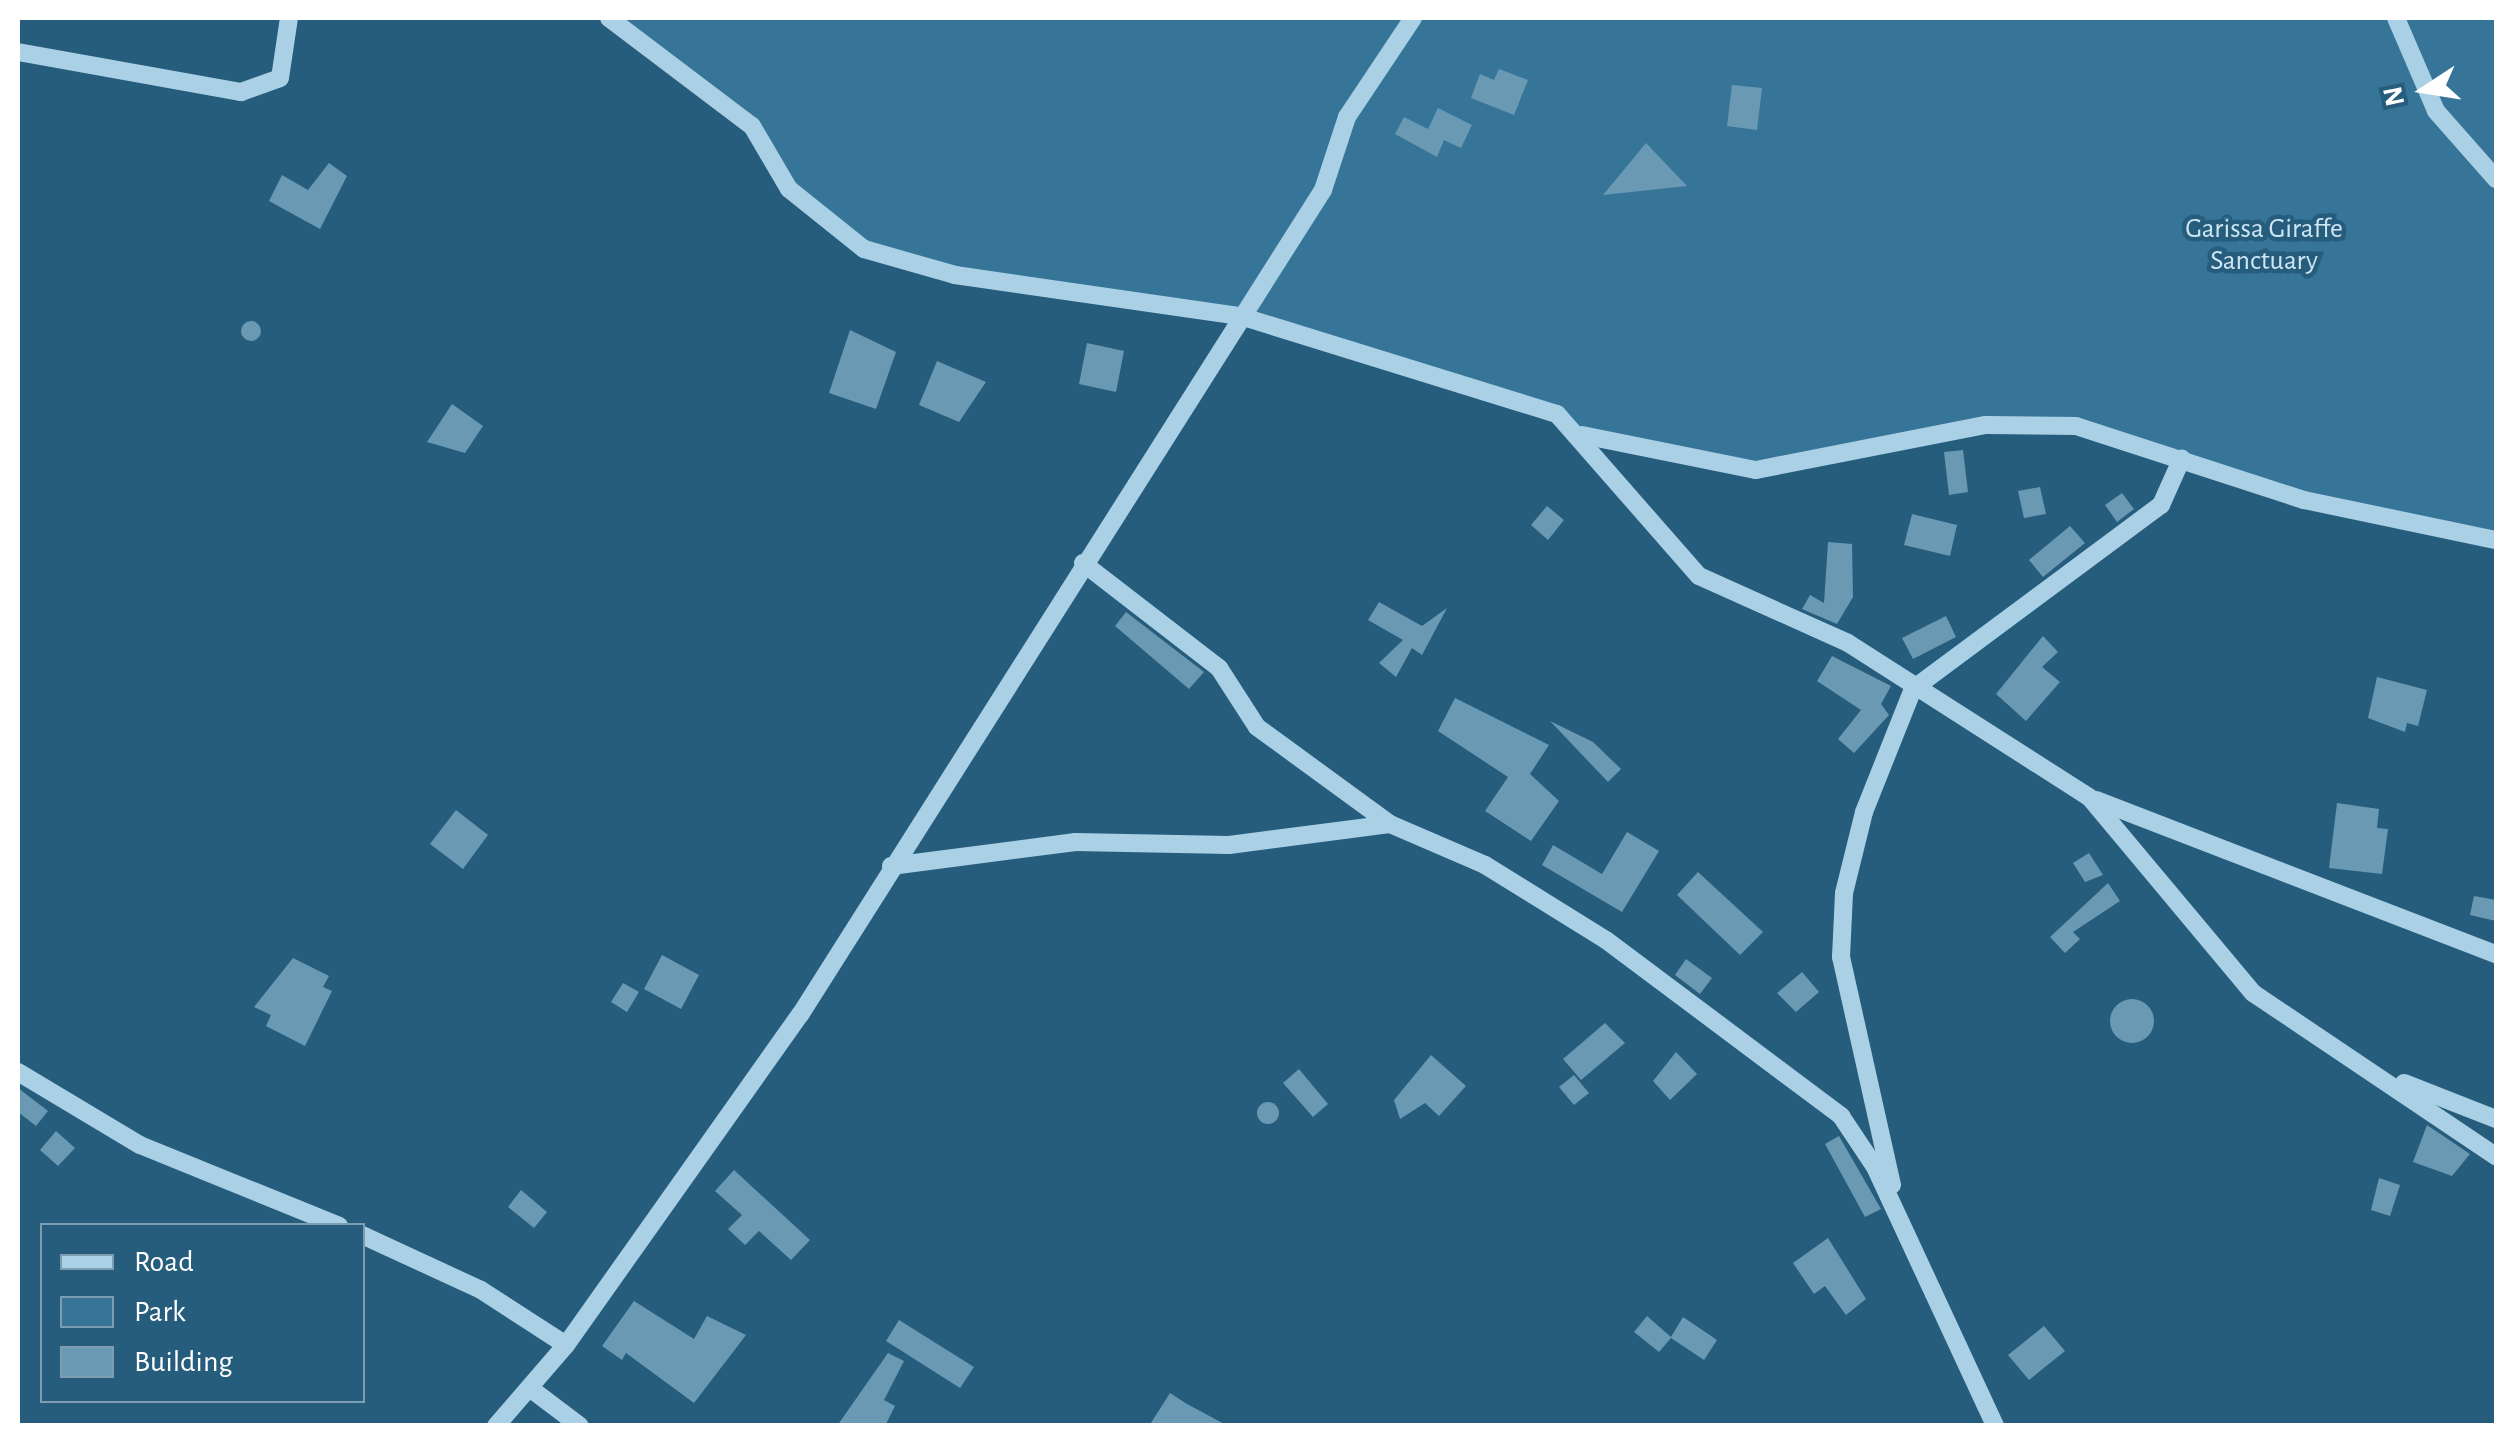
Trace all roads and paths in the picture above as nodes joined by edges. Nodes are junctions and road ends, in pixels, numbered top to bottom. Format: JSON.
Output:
{"nodes":[{"id":1,"x":290,"y":18,"type":"edge"},
{"id":2,"x":610,"y":18,"type":"edge"},
{"id":3,"x":1413,"y":18,"type":"edge"},
{"id":4,"x":2396,"y":18,"type":"edge"},
{"id":5,"x":18,"y":52,"type":"edge"},
{"id":6,"x":2496,"y":179,"type":"edge"},
{"id":7,"x":1240,"y":316,"type":"junction"},
{"id":8,"x":1582,"y":434,"type":"junction"},
{"id":9,"x":2182,"y":458,"type":"junction"},
{"id":10,"x":2496,"y":540,"type":"edge"},
{"id":11,"x":1083,"y":563,"type":"junction"},
{"id":12,"x":1913,"y":689,"type":"junction"},
{"id":13,"x":2090,"y":798,"type":"junction"},
{"id":14,"x":1390,"y":824,"type":"junction"},
{"id":15,"x":891,"y":866,"type":"junction"},
{"id":16,"x":2496,"y":954,"type":"edge"},
{"id":17,"x":2363,"y":1067,"type":"junction"},
{"id":18,"x":18,"y":1072,"type":"edge"},
{"id":19,"x":2496,"y":1119,"type":"edge"},
{"id":20,"x":2496,"y":1156,"type":"edge"},
{"id":21,"x":1900,"y":1219,"type":"junction"},
{"id":22,"x":332,"y":1223,"type":"edge"},
{"id":23,"x":365,"y":1236,"type":"edge"},
{"id":24,"x":566,"y":1345,"type":"junction"},
{"id":25,"x":531,"y":1389,"type":"junction"},
{"id":26,"x":496,"y":1426,"type":"edge"},
{"id":27,"x":580,"y":1426,"type":"edge"},
{"id":28,"x":1996,"y":1426,"type":"edge"}],
"edges":[{"from":1,"to":5,"type":"street"},
{"from":2,"to":7,"type":"street"},
{"from":3,"to":7,"type":"street"},
{"from":4,"to":6,"type":"street"},
{"from":7,"to":8,"type":"street"},
{"from":7,"to":11,"type":"street"},
{"from":8,"to":9,"type":"street"},
{"from":8,"to":12,"type":"street"},
{"from":9,"to":10,"type":"street"},
{"from":9,"to":12,"type":"street"},
{"from":11,"to":14,"type":"street"},
{"from":11,"to":15,"type":"street"},
{"from":12,"to":13,"type":"street"},
{"from":12,"to":21,"type":"street"},
{"from":13,"to":16,"type":"street"},
{"from":13,"to":17,"type":"street"},
{"from":14,"to":15,"type":"street"},
{"from":14,"to":21,"type":"street"},
{"from":15,"to":24,"type":"street"},
{"from":17,"to":19,"type":"street"},
{"from":17,"to":20,"type":"street"},
{"from":18,"to":22,"type":"street"},
{"from":21,"to":28,"type":"street"},
{"from":23,"to":24,"type":"street"},
{"from":24,"to":25,"type":"street"},
{"from":25,"to":26,"type":"street"},
{"from":25,"to":27,"type":"street"}]}
